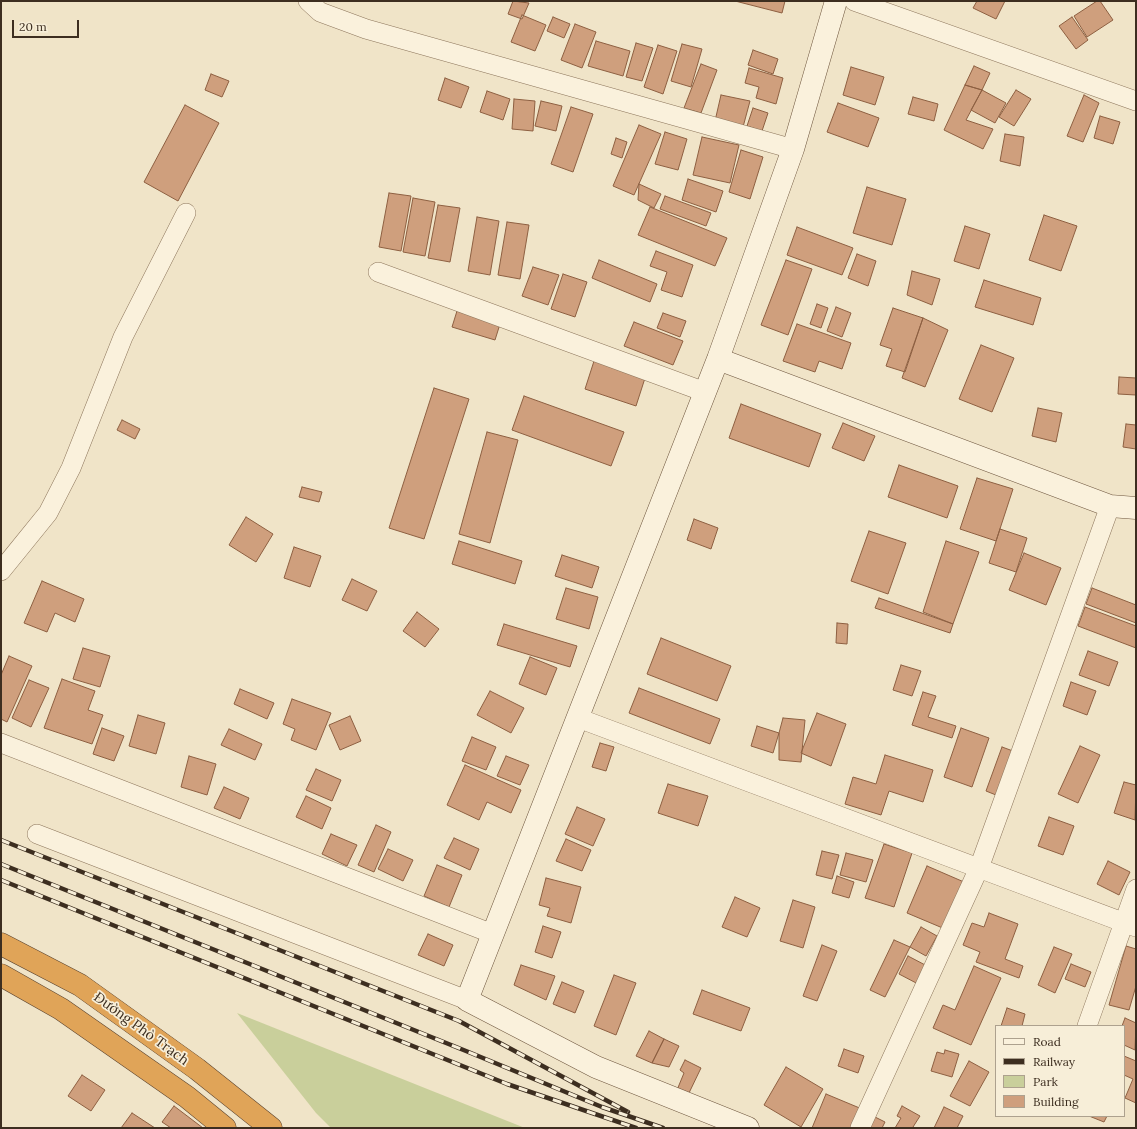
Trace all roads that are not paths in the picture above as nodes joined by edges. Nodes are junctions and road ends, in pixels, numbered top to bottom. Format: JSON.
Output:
{"nodes":[{"id":1,"x":308,"y":1,"type":"edge"},
{"id":2,"x":836,"y":1,"type":"edge"},
{"id":3,"x":854,"y":1,"type":"edge"},
{"id":4,"x":1136,"y":101,"type":"edge"},
{"id":5,"x":793,"y":148,"type":"junction"},
{"id":6,"x":186,"y":213,"type":"dead end"},
{"id":7,"x":378,"y":272,"type":"dead end"},
{"id":8,"x":718,"y":359,"type":"junction"},
{"id":9,"x":705,"y":392,"type":"junction"},
{"id":10,"x":1110,"y":506,"type":"junction"},
{"id":11,"x":1136,"y":508,"type":"edge"},
{"id":12,"x":1,"y":572,"type":"edge"},
{"id":13,"x":578,"y":718,"type":"junction"},
{"id":14,"x":1,"y":743,"type":"edge"},
{"id":15,"x":37,"y":834,"type":"dead end"},
{"id":16,"x":979,"y":868,"type":"junction"},
{"id":17,"x":1136,"y":890,"type":"edge"},
{"id":18,"x":1130,"y":925,"type":"edge"},
{"id":19,"x":493,"y":934,"type":"junction"},
{"id":20,"x":1,"y":944,"type":"edge"},
{"id":21,"x":1,"y":975,"type":"edge"},
{"id":22,"x":467,"y":1000,"type":"junction"},
{"id":23,"x":1087,"y":1025,"type":"edge"},
{"id":24,"x":225,"y":1128,"type":"edge"},
{"id":25,"x":271,"y":1128,"type":"edge"},
{"id":26,"x":748,"y":1128,"type":"edge"},
{"id":27,"x":860,"y":1128,"type":"edge"}],
"edges":[{"from":1,"to":5,"type":"street"},
{"from":2,"to":5,"type":"main road"},
{"from":3,"to":4,"type":"street"},
{"from":5,"to":8,"type":"main road"},
{"from":6,"to":12,"type":"street"},
{"from":7,"to":9,"type":"street"},
{"from":8,"to":9,"type":"main road"},
{"from":8,"to":10,"type":"main road"},
{"from":9,"to":13,"type":"main road"},
{"from":10,"to":11,"type":"main road"},
{"from":10,"to":16,"type":"street"},
{"from":13,"to":16,"type":"street"},
{"from":13,"to":19,"type":"main road"},
{"from":14,"to":19,"type":"street"},
{"from":15,"to":22,"type":"street"},
{"from":16,"to":18,"type":"street"},
{"from":16,"to":27,"type":"street"},
{"from":17,"to":18,"type":"street"},
{"from":18,"to":23,"type":"street"},
{"from":19,"to":22,"type":"main road"},
{"from":20,"to":25,"type":"highway","name":"Đường Phò Trạch"},
{"from":21,"to":24,"type":"highway","name":"Đường Phò Trạch"},
{"from":22,"to":26,"type":"main road"}]}
